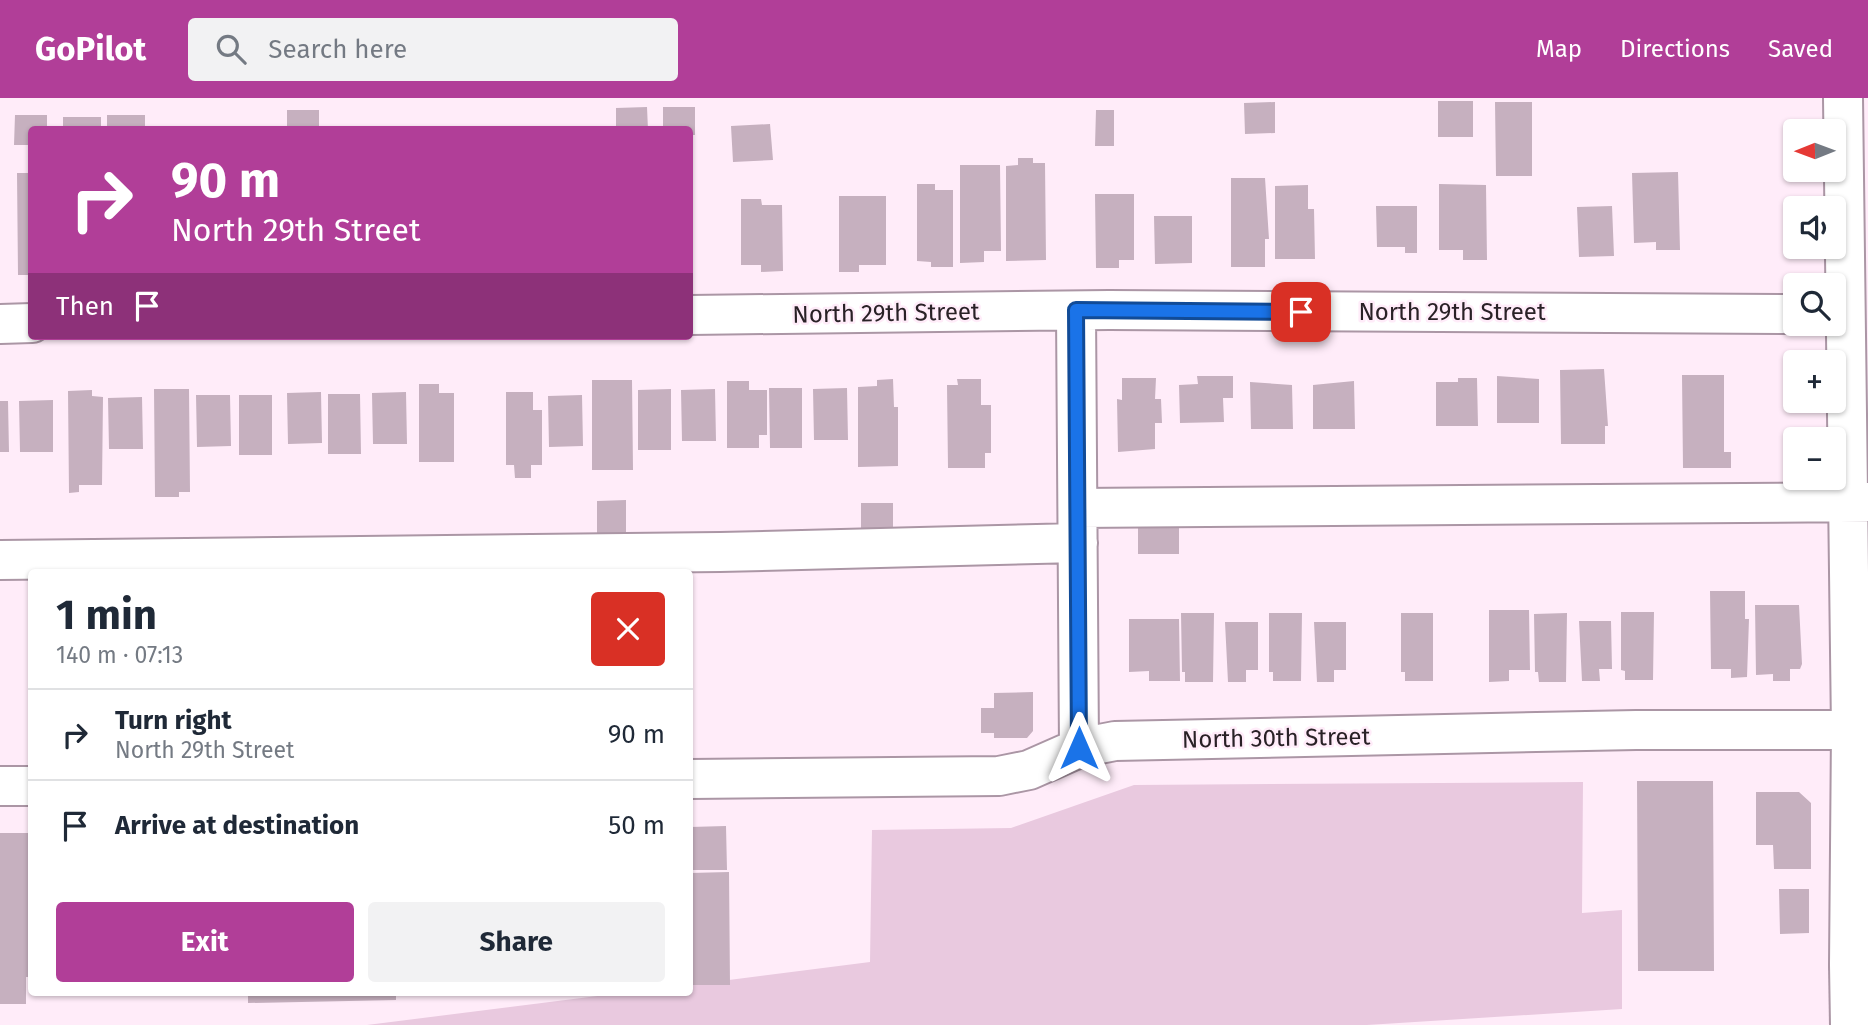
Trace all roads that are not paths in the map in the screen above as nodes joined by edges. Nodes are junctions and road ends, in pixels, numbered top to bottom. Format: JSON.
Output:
{"nodes":[{"id":1,"x":1843,"y":98,"type":"edge"},
{"id":2,"x":1076,"y":310,"type":"junction"},
{"id":3,"x":1783,"y":314,"type":"edge"},
{"id":4,"x":1849,"y":314,"type":"edge"},
{"id":5,"x":693,"y":315,"type":"edge"},
{"id":6,"x":28,"y":323,"type":"edge"},
{"id":7,"x":0,"y":324,"type":"edge"},
{"id":8,"x":1858,"y":502,"type":"edge"},
{"id":9,"x":1078,"y":526,"type":"junction"},
{"id":10,"x":0,"y":560,"type":"edge"},
{"id":11,"x":1860,"y":730,"type":"edge"},
{"id":12,"x":1079,"y":748,"type":"junction"},
{"id":13,"x":693,"y":779,"type":"edge"},
{"id":14,"x":0,"y":786,"type":"edge"},
{"id":15,"x":28,"y":786,"type":"edge"},
{"id":16,"x":1850,"y":1025,"type":"edge"}],
"edges":[{"from":1,"to":4,"type":"street"},
{"from":2,"to":3,"type":"street","name":"North 29th Street"},
{"from":2,"to":5,"type":"street","name":"North 29th Street"},
{"from":2,"to":9,"type":"street"},
{"from":4,"to":8,"type":"street"},
{"from":6,"to":7,"type":"street"},
{"from":8,"to":9,"type":"street"},
{"from":8,"to":11,"type":"street"},
{"from":9,"to":10,"type":"street"},
{"from":9,"to":12,"type":"street"},
{"from":11,"to":12,"type":"street","name":"North 30th Street"},
{"from":11,"to":16,"type":"street","bridge":true},
{"from":12,"to":13,"type":"street","name":"North 30th Street"},
{"from":14,"to":15,"type":"street"}]}
